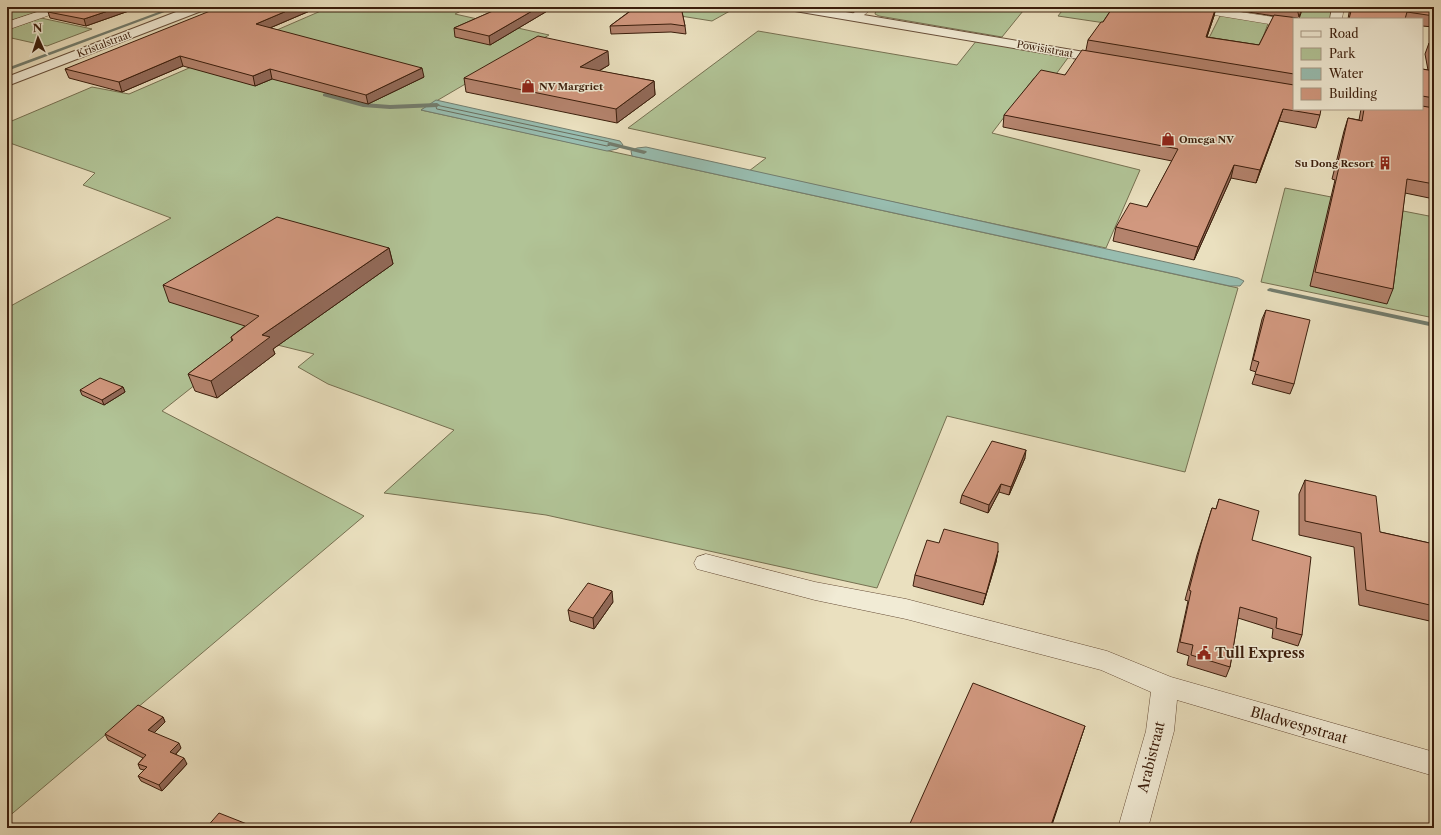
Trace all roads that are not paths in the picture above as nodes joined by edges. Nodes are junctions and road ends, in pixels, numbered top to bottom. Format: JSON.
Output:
{"nodes":[{"id":1,"x":62,"y":7,"type":"edge"},
{"id":2,"x":200,"y":7,"type":"edge"},
{"id":3,"x":801,"y":7,"type":"edge"},
{"id":4,"x":868,"y":7,"type":"edge"},
{"id":5,"x":1184,"y":7,"type":"edge"},
{"id":6,"x":1338,"y":7,"type":"edge"},
{"id":7,"x":855,"y":17,"type":"junction"},
{"id":8,"x":1336,"y":18,"type":"edge"},
{"id":9,"x":1293,"y":24,"type":"edge"},
{"id":10,"x":7,"y":26,"type":"edge"},
{"id":11,"x":1118,"y":62,"type":"edge"},
{"id":12,"x":7,"y":82,"type":"edge"},
{"id":13,"x":706,"y":563,"type":"dead end"},
{"id":14,"x":1165,"y":686,"type":"junction"},
{"id":15,"x":1434,"y":764,"type":"edge"},
{"id":16,"x":1133,"y":828,"type":"edge"}],
"edges":[{"from":1,"to":10,"type":"street"},
{"from":2,"to":12,"type":"street","name":"Kristalstraat"},
{"from":3,"to":7,"type":"street","name":"Powisistraat"},
{"from":4,"to":7,"type":"street"},
{"from":5,"to":9,"type":"street"},
{"from":6,"to":8,"type":"street"},
{"from":7,"to":11,"type":"street","name":"Powisistraat"},
{"from":13,"to":14,"type":"street","name":"Bladwespstraat"},
{"from":14,"to":15,"type":"street","name":"Bladwespstraat"},
{"from":14,"to":16,"type":"street","name":"Arabistraat"}]}
